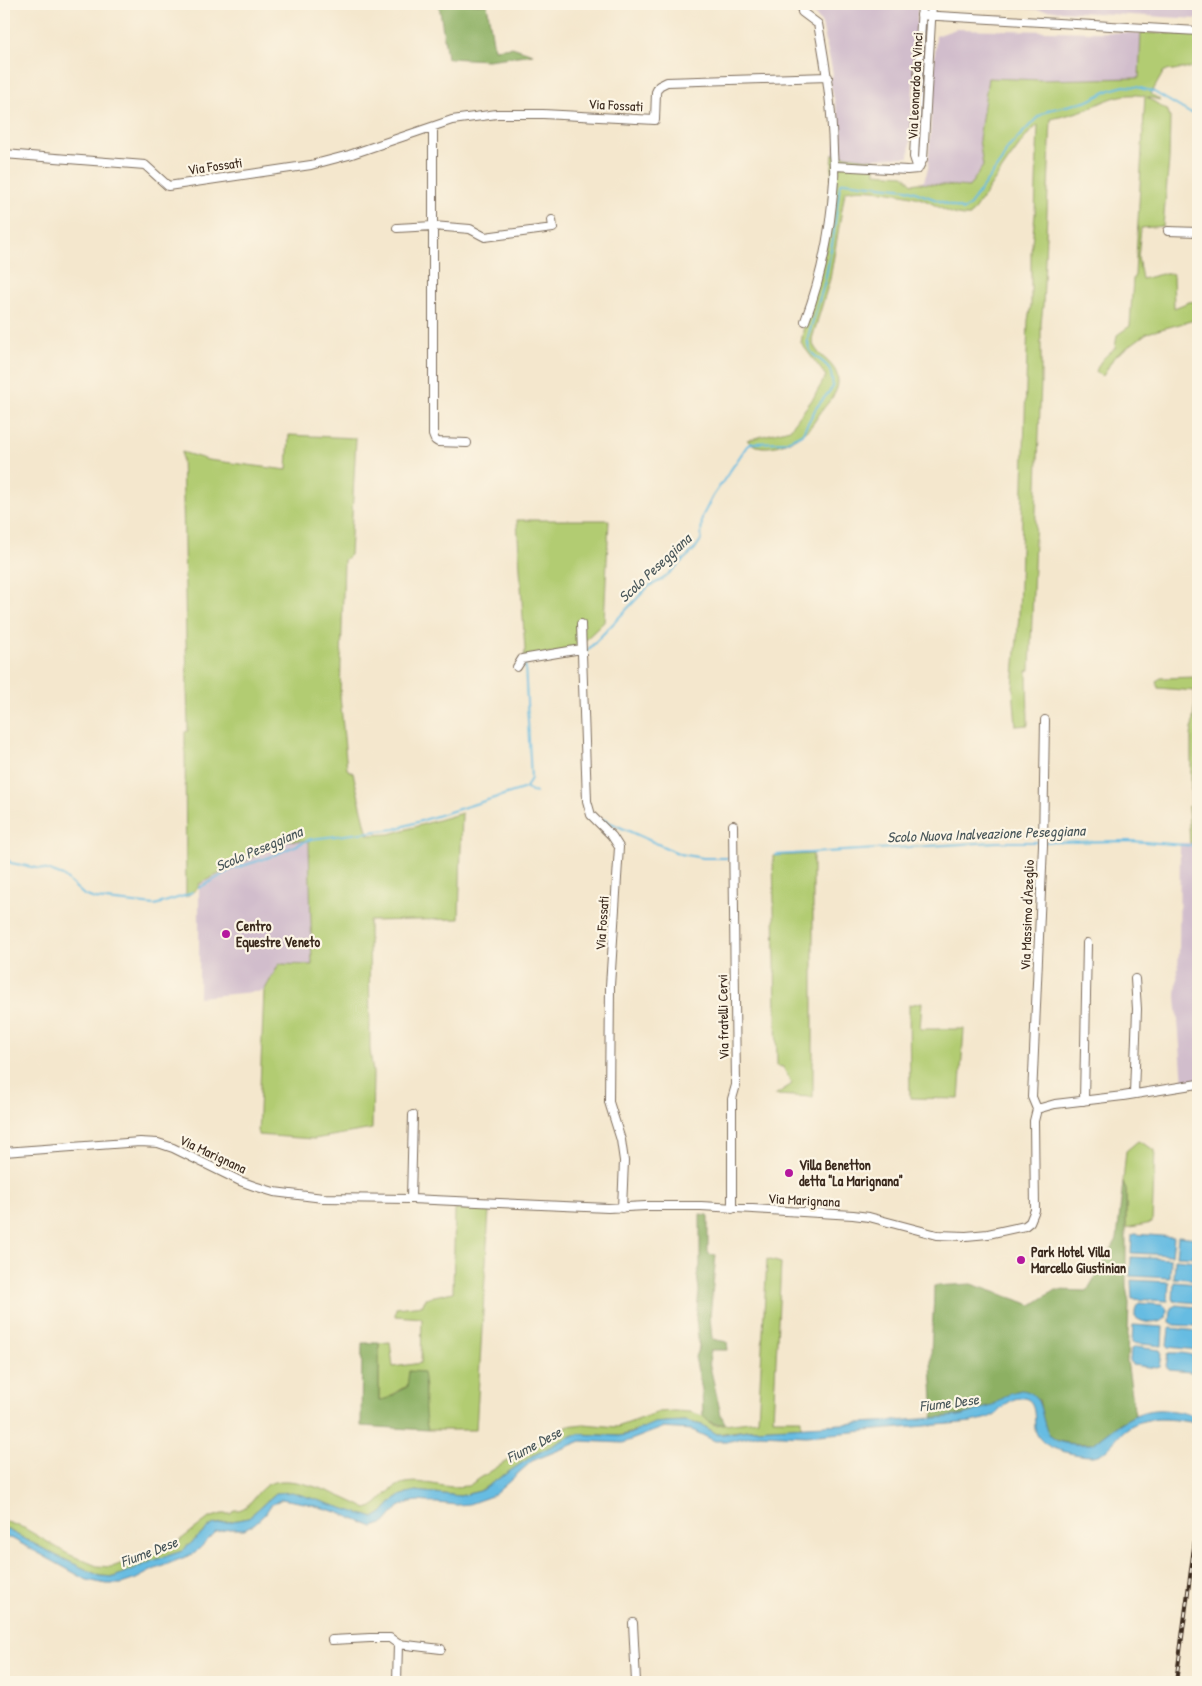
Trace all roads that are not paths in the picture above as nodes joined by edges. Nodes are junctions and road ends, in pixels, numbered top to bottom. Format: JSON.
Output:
{"nodes":[{"id":1,"x":802,"y":4,"type":"edge"},
{"id":2,"x":922,"y":4,"type":"edge"},
{"id":3,"x":932,"y":4,"type":"edge"},
{"id":4,"x":921,"y":15,"type":"junction"},
{"id":5,"x":931,"y":16,"type":"junction"},
{"id":6,"x":1198,"y":31,"type":"edge"},
{"id":7,"x":828,"y":77,"type":"junction"},
{"id":8,"x":433,"y":127,"type":"junction"},
{"id":9,"x":4,"y":154,"type":"edge"},
{"id":10,"x":834,"y":166,"type":"junction"},
{"id":11,"x":918,"y":169,"type":"junction"},
{"id":12,"x":552,"y":220,"type":"dead end"},
{"id":13,"x":433,"y":226,"type":"junction"},
{"id":14,"x":397,"y":228,"type":"dead end"},
{"id":15,"x":1168,"y":231,"type":"dead end"},
{"id":16,"x":1198,"y":232,"type":"edge"},
{"id":17,"x":805,"y":321,"type":"dead end"},
{"id":18,"x":467,"y":444,"type":"dead end"},
{"id":19,"x":581,"y":624,"type":"dead end"},
{"id":20,"x":581,"y":653,"type":"junction"},
{"id":21,"x":517,"y":667,"type":"dead end"},
{"id":22,"x":1045,"y":720,"type":"dead end"},
{"id":23,"x":733,"y":825,"type":"dead end"},
{"id":24,"x":1087,"y":943,"type":"dead end"},
{"id":25,"x":1135,"y":979,"type":"dead end"},
{"id":26,"x":1198,"y":1084,"type":"edge"},
{"id":27,"x":1134,"y":1094,"type":"junction"},
{"id":28,"x":1084,"y":1101,"type":"junction"},
{"id":29,"x":1037,"y":1110,"type":"junction"},
{"id":30,"x":413,"y":1114,"type":"dead end"},
{"id":31,"x":4,"y":1152,"type":"edge"},
{"id":32,"x":411,"y":1199,"type":"junction"},
{"id":33,"x":622,"y":1208,"type":"junction"},
{"id":34,"x":732,"y":1208,"type":"junction"},
{"id":35,"x":633,"y":1623,"type":"dead end"},
{"id":36,"x":332,"y":1640,"type":"dead end"},
{"id":37,"x":398,"y":1644,"type":"junction"},
{"id":38,"x":441,"y":1649,"type":"dead end"},
{"id":39,"x":397,"y":1682,"type":"edge"},
{"id":40,"x":636,"y":1682,"type":"edge"}],
"edges":[{"from":1,"to":7,"type":"street"},
{"from":2,"to":4,"type":"street"},
{"from":3,"to":5,"type":"street","name":"Via Leonardo da Vinci"},
{"from":4,"to":5,"type":"street"},
{"from":4,"to":11,"type":"street"},
{"from":5,"to":6,"type":"street"},
{"from":5,"to":11,"type":"street","name":"Via Leonardo da Vinci"},
{"from":7,"to":8,"type":"street","name":"Via Fossati"},
{"from":7,"to":10,"type":"street"},
{"from":8,"to":9,"type":"street","name":"Via Fossati"},
{"from":8,"to":13,"type":"street"},
{"from":10,"to":11,"type":"street"},
{"from":10,"to":17,"type":"street"},
{"from":12,"to":13,"type":"street"},
{"from":13,"to":14,"type":"street"},
{"from":13,"to":18,"type":"street"},
{"from":15,"to":16,"type":"street"},
{"from":19,"to":20,"type":"street","name":"Via Fossati"},
{"from":20,"to":21,"type":"street"},
{"from":20,"to":33,"type":"street","name":"Via Fossati"},
{"from":22,"to":29,"type":"street","name":"Via Massimo d'Azeglio"},
{"from":23,"to":34,"type":"street","name":"Via fratelli Cervi"},
{"from":24,"to":28,"type":"street"},
{"from":25,"to":27,"type":"street"},
{"from":26,"to":27,"type":"street"},
{"from":27,"to":28,"type":"street"},
{"from":28,"to":29,"type":"street"},
{"from":29,"to":34,"type":"street","name":"Via Marignana"},
{"from":30,"to":32,"type":"street"},
{"from":31,"to":32,"type":"street","name":"Via Marignana"},
{"from":32,"to":33,"type":"street","name":"Via Marignana"},
{"from":33,"to":34,"type":"street","name":"Via Marignana"},
{"from":35,"to":40,"type":"street"},
{"from":36,"to":37,"type":"street"},
{"from":37,"to":38,"type":"street"},
{"from":37,"to":39,"type":"street"}]}
